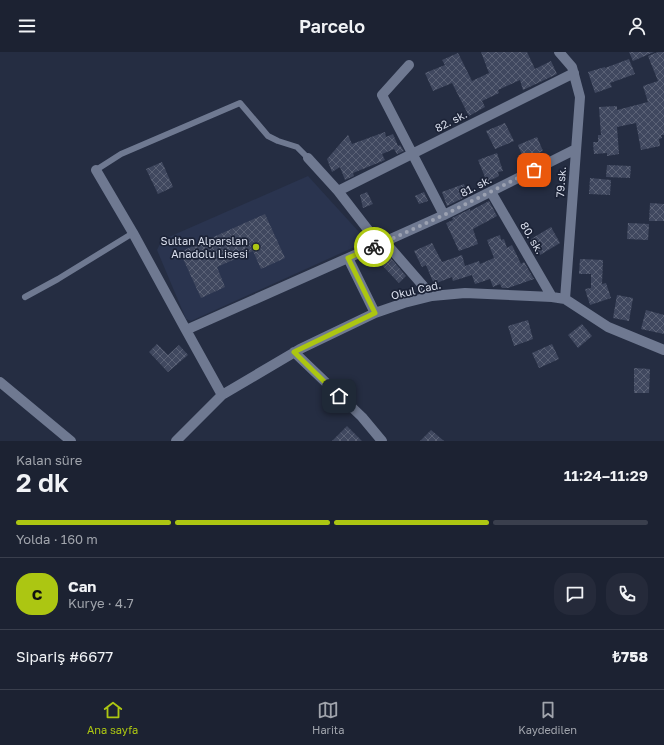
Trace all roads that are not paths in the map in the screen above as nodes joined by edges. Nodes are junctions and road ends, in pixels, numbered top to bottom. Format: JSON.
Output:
{"nodes":[{"id":1,"x":559,"y":52,"type":"edge"},
{"id":2,"x":408,"y":65,"type":"dead end"},
{"id":3,"x":573,"y":70,"type":"junction"},
{"id":4,"x":576,"y":148,"type":"junction"},
{"id":5,"x":412,"y":154,"type":"junction"},
{"id":6,"x":308,"y":158,"type":"joint"},
{"id":7,"x":96,"y":170,"type":"joint"},
{"id":8,"x":338,"y":191,"type":"junction"},
{"id":9,"x":491,"y":192,"type":"junction"},
{"id":10,"x":444,"y":215,"type":"junction"},
{"id":11,"x":133,"y":233,"type":"junction"},
{"id":12,"x":382,"y":243,"type":"junction"},
{"id":13,"x":348,"y":258,"type":"junction"},
{"id":14,"x":432,"y":296,"type":"junction"},
{"id":15,"x":25,"y":297,"type":"dead end"},
{"id":16,"x":552,"y":297,"type":"junction"},
{"id":17,"x":565,"y":299,"type":"junction"},
{"id":18,"x":375,"y":313,"type":"junction"},
{"id":19,"x":186,"y":330,"type":"junction"},
{"id":20,"x":664,"y":350,"type":"edge"},
{"id":21,"x":294,"y":352,"type":"junction"},
{"id":22,"x":0,"y":382,"type":"edge"},
{"id":23,"x":222,"y":395,"type":"junction"},
{"id":24,"x":71,"y":441,"type":"edge"},
{"id":25,"x":176,"y":441,"type":"edge"},
{"id":26,"x":382,"y":441,"type":"edge"}],
"edges":[{"from":1,"to":3,"type":"street"},
{"from":2,"to":5,"type":"street"},
{"from":3,"to":4,"type":"street","name":"79.sk."},
{"from":3,"to":5,"type":"street","name":"82. sk."},
{"from":4,"to":9,"type":"street","name":"81. sk."},
{"from":4,"to":17,"type":"street","name":"79.sk."},
{"from":5,"to":8,"type":"street","name":"82. sk."},
{"from":5,"to":10,"type":"street"},
{"from":6,"to":7,"type":"lane"},
{"from":6,"to":8,"type":"street"},
{"from":7,"to":11,"type":"street"},
{"from":8,"to":12,"type":"street"},
{"from":9,"to":10,"type":"street","name":"81. sk."},
{"from":9,"to":16,"type":"street","name":"80. sk."},
{"from":10,"to":12,"type":"street","name":"81. sk."},
{"from":11,"to":15,"type":"lane"},
{"from":11,"to":19,"type":"street"},
{"from":12,"to":13,"type":"street","name":"81. sk."},
{"from":12,"to":14,"type":"street"},
{"from":13,"to":18,"type":"street"},
{"from":13,"to":19,"type":"street","name":"81. sk."},
{"from":14,"to":16,"type":"street","name":"Okul Cad."},
{"from":14,"to":18,"type":"street","name":"Okul Cad."},
{"from":16,"to":17,"type":"street","name":"Okul Cad."},
{"from":17,"to":20,"type":"street","name":"Okul Cad."},
{"from":18,"to":21,"type":"street","name":"Okul Cad."},
{"from":19,"to":23,"type":"street"},
{"from":21,"to":23,"type":"street","name":"Okul Cad."},
{"from":21,"to":26,"type":"street"},
{"from":22,"to":24,"type":"street"},
{"from":23,"to":25,"type":"street","name":"Okul Cad."}]}
